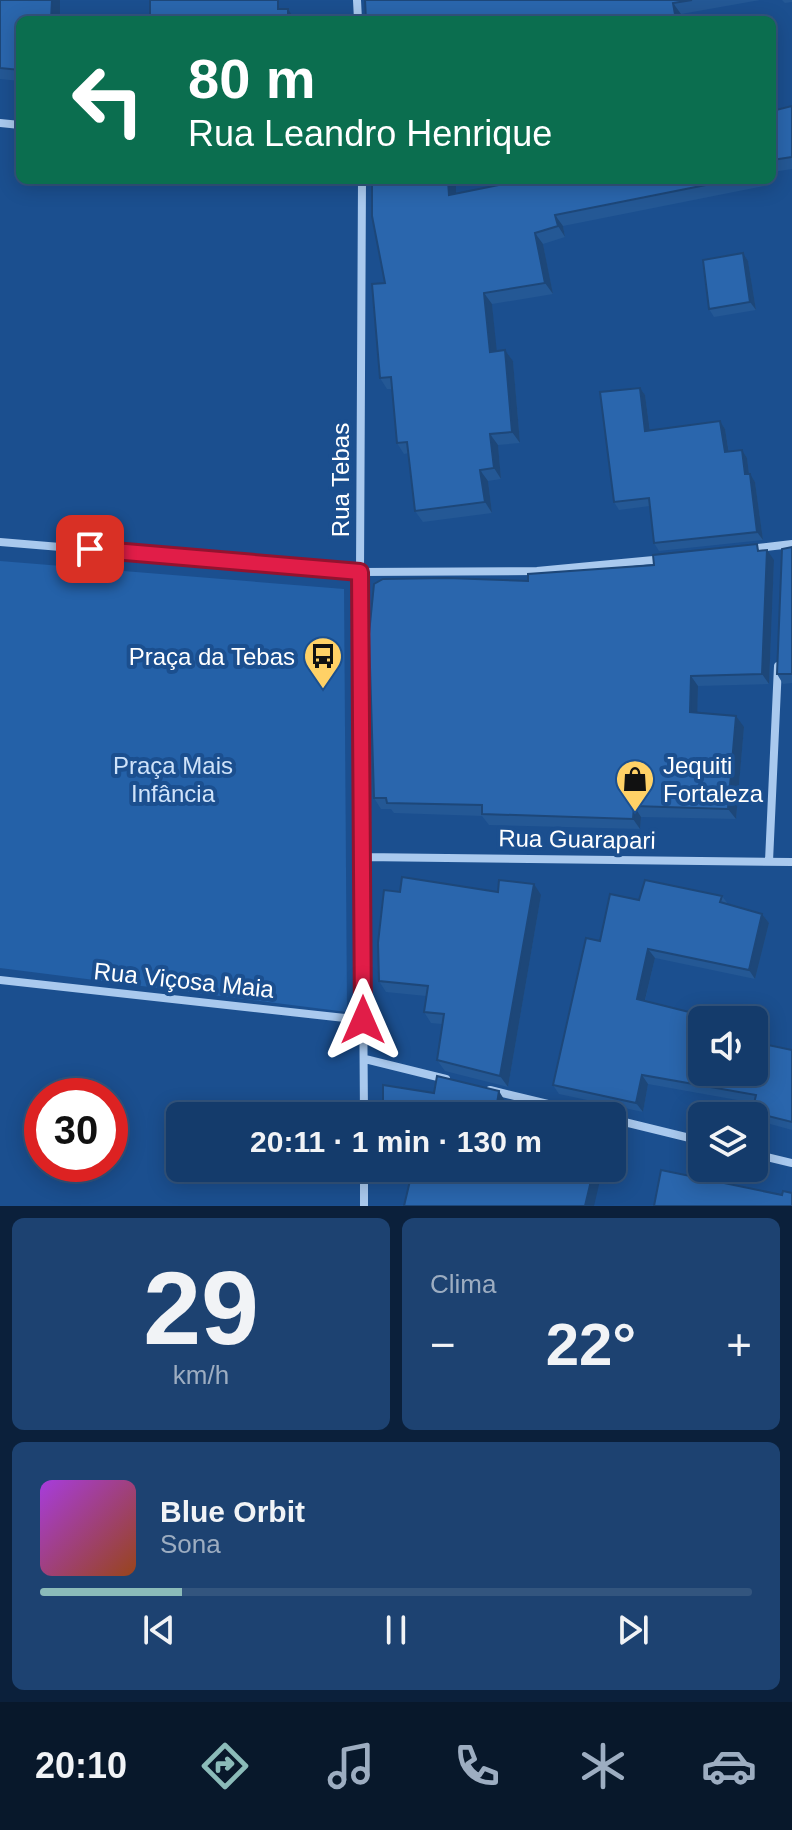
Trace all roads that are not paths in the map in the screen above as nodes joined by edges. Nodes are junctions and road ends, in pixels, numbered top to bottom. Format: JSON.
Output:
{"nodes":[{"id":1,"x":362,"y":184,"type":"edge"},
{"id":2,"x":0,"y":542,"type":"edge"},
{"id":3,"x":787,"y":544,"type":"edge"},
{"id":4,"x":736,"y":551,"type":"edge"},
{"id":5,"x":674,"y":558,"type":"edge"},
{"id":6,"x":782,"y":560,"type":"edge"},
{"id":7,"x":360,"y":572,"type":"junction"},
{"id":8,"x":779,"y":648,"type":"edge"},
{"id":9,"x":362,"y":857,"type":"junction"},
{"id":10,"x":769,"y":861,"type":"junction"},
{"id":11,"x":792,"y":862,"type":"edge"},
{"id":12,"x":0,"y":980,"type":"edge"},
{"id":13,"x":363,"y":1020,"type":"junction"},
{"id":14,"x":365,"y":1059,"type":"junction"},
{"id":15,"x":453,"y":1080,"type":"edge"},
{"id":16,"x":482,"y":1087,"type":"edge"},
{"id":17,"x":364,"y":1102,"type":"edge"},
{"id":18,"x":542,"y":1102,"type":"edge"},
{"id":19,"x":626,"y":1122,"type":"edge"},
{"id":20,"x":688,"y":1138,"type":"edge"},
{"id":21,"x":768,"y":1157,"type":"edge"},
{"id":22,"x":792,"y":1163,"type":"edge"},
{"id":23,"x":364,"y":1182,"type":"edge"},
{"id":24,"x":364,"y":1206,"type":"edge"}],
"edges":[{"from":1,"to":7,"type":"street","name":"Rua Tebas"},
{"from":2,"to":7,"type":"street"},
{"from":3,"to":4,"type":"street"},
{"from":3,"to":6,"type":"street"},
{"from":5,"to":7,"type":"street"},
{"from":7,"to":9,"type":"street","name":"Rua Tebas"},
{"from":8,"to":10,"type":"street"},
{"from":9,"to":10,"type":"street","name":"Rua Guarapari"},
{"from":9,"to":13,"type":"street","name":"Rua Tebas"},
{"from":10,"to":11,"type":"street","name":"Rua Guarapari"},
{"from":12,"to":13,"type":"street","name":"Rua Viçosa Maia"},
{"from":13,"to":14,"type":"street","name":"Rua Tebas"},
{"from":14,"to":15,"type":"street"},
{"from":14,"to":17,"type":"street","name":"Rua Tebas"},
{"from":16,"to":18,"type":"street"},
{"from":19,"to":20,"type":"street"},
{"from":21,"to":22,"type":"street"},
{"from":23,"to":24,"type":"street"}]}
